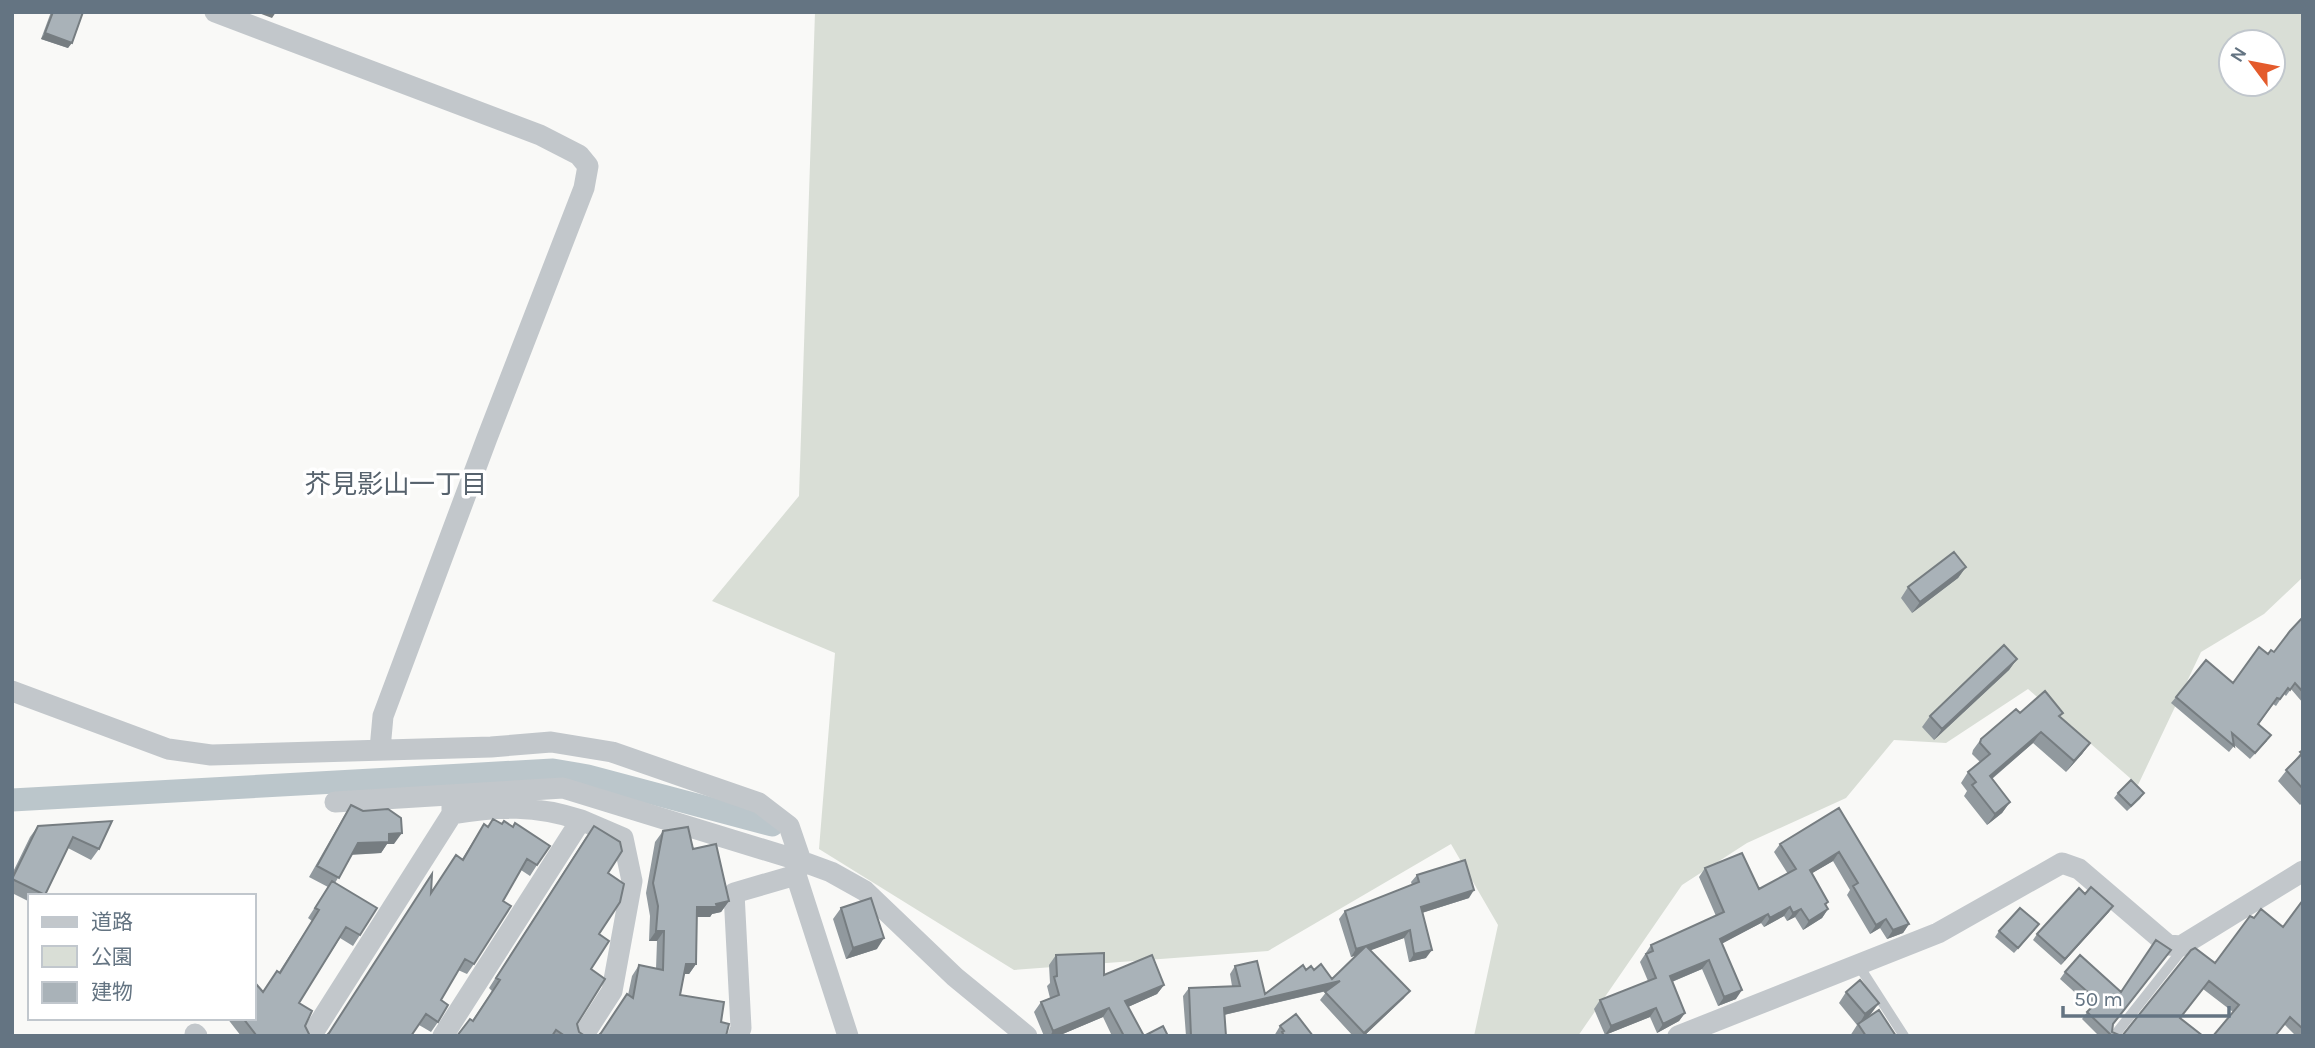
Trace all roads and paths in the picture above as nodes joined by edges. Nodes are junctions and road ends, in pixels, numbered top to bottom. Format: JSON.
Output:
{"nodes":[{"id":1,"x":220,"y":13,"type":"edge"},
{"id":2,"x":12,"y":691,"type":"edge"},
{"id":3,"x":380,"y":749,"type":"junction"},
{"id":4,"x":335,"y":802,"type":"dead end"},
{"id":5,"x":452,"y":804,"type":"junction"},
{"id":6,"x":581,"y":820,"type":"junction"},
{"id":7,"x":798,"y":868,"type":"junction"},
{"id":8,"x":2303,"y":871,"type":"edge"},
{"id":9,"x":2189,"y":942,"type":"junction"},
{"id":10,"x":1859,"y":966,"type":"junction"},
{"id":11,"x":311,"y":1036,"type":"edge"},
{"id":12,"x":443,"y":1036,"type":"edge"},
{"id":13,"x":583,"y":1036,"type":"edge"},
{"id":14,"x":738,"y":1036,"type":"edge"},
{"id":15,"x":849,"y":1036,"type":"edge"},
{"id":16,"x":1027,"y":1036,"type":"edge"},
{"id":17,"x":1678,"y":1036,"type":"edge"},
{"id":18,"x":1904,"y":1036,"type":"edge"},
{"id":19,"x":2114,"y":1036,"type":"edge"}],
"edges":[{"from":1,"to":3,"type":"street"},
{"from":2,"to":3,"type":"street"},
{"from":3,"to":7,"type":"street"},
{"from":4,"to":5,"type":"street"},
{"from":5,"to":6,"type":"street"},
{"from":5,"to":7,"type":"street"},
{"from":5,"to":11,"type":"street"},
{"from":6,"to":12,"type":"street"},
{"from":6,"to":13,"type":"street"},
{"from":7,"to":14,"type":"street"},
{"from":7,"to":15,"type":"street"},
{"from":7,"to":16,"type":"street"},
{"from":8,"to":9,"type":"street"},
{"from":9,"to":10,"type":"street"},
{"from":9,"to":19,"type":"lane"},
{"from":10,"to":17,"type":"street"},
{"from":10,"to":18,"type":"lane"}]}
